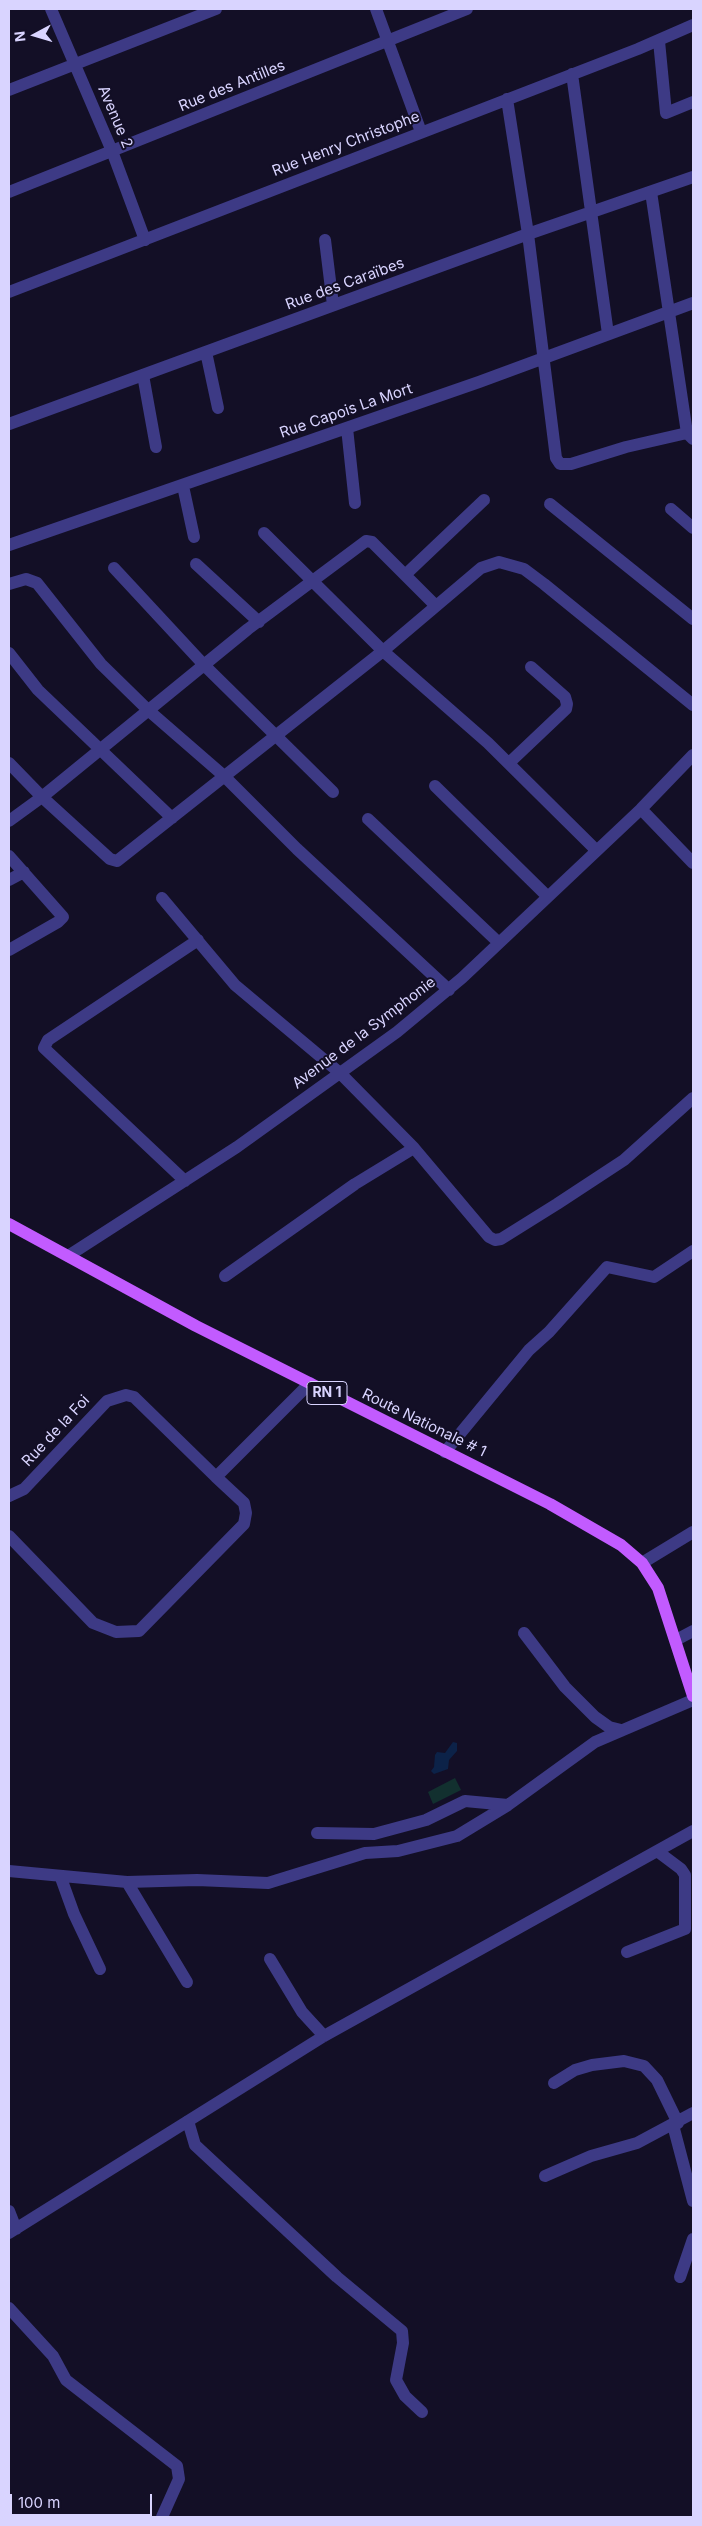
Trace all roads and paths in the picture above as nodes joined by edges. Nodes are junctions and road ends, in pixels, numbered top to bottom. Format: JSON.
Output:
{"nodes":[{"id":1,"x":51,"y":9,"type":"edge"},
{"id":2,"x":216,"y":9,"type":"edge"},
{"id":3,"x":376,"y":9,"type":"edge"},
{"id":4,"x":467,"y":9,"type":"edge"},
{"id":5,"x":693,"y":25,"type":"edge"},
{"id":6,"x":390,"y":41,"type":"junction"},
{"id":7,"x":659,"y":41,"type":"junction"},
{"id":8,"x":75,"y":64,"type":"junction"},
{"id":9,"x":572,"y":74,"type":"junction"},
{"id":10,"x":9,"y":90,"type":"edge"},
{"id":11,"x":507,"y":99,"type":"junction"},
{"id":12,"x":693,"y":102,"type":"edge"},
{"id":13,"x":422,"y":132,"type":"junction"},
{"id":14,"x":112,"y":152,"type":"junction"},
{"id":15,"x":693,"y":177,"type":"edge"},
{"id":16,"x":9,"y":192,"type":"edge"},
{"id":17,"x":651,"y":192,"type":"junction"},
{"id":18,"x":592,"y":212,"type":"junction"},
{"id":19,"x":528,"y":234,"type":"junction"},
{"id":20,"x":145,"y":240,"type":"junction"},
{"id":21,"x":325,"y":240,"type":"dead end"},
{"id":22,"x":9,"y":292,"type":"edge"},
{"id":23,"x":693,"y":303,"type":"edge"},
{"id":24,"x":334,"y":305,"type":"junction"},
{"id":25,"x":669,"y":312,"type":"junction"},
{"id":26,"x":608,"y":334,"type":"junction"},
{"id":27,"x":206,"y":352,"type":"junction"},
{"id":28,"x":542,"y":357,"type":"junction"},
{"id":29,"x":143,"y":375,"type":"junction"},
{"id":30,"x":218,"y":408,"type":"dead end"},
{"id":31,"x":9,"y":424,"type":"edge"},
{"id":32,"x":347,"y":428,"type":"junction"},
{"id":33,"x":690,"y":436,"type":"edge"},
{"id":34,"x":156,"y":446,"type":"dead end"},
{"id":35,"x":183,"y":486,"type":"junction"},
{"id":36,"x":484,"y":500,"type":"dead end"},
{"id":37,"x":355,"y":503,"type":"dead end"},
{"id":38,"x":550,"y":504,"type":"dead end"},
{"id":39,"x":671,"y":509,"type":"dead end"},
{"id":40,"x":693,"y":528,"type":"edge"},
{"id":41,"x":264,"y":534,"type":"dead end"},
{"id":42,"x":194,"y":537,"type":"dead end"},
{"id":43,"x":9,"y":545,"type":"edge"},
{"id":44,"x":196,"y":564,"type":"dead end"},
{"id":45,"x":114,"y":568,"type":"dead end"},
{"id":46,"x":405,"y":575,"type":"junction"},
{"id":47,"x":312,"y":580,"type":"junction"},
{"id":48,"x":9,"y":584,"type":"edge"},
{"id":49,"x":435,"y":605,"type":"junction"},
{"id":50,"x":693,"y":619,"type":"edge"},
{"id":51,"x":259,"y":622,"type":"junction"},
{"id":52,"x":383,"y":651,"type":"junction"},
{"id":53,"x":9,"y":653,"type":"edge"},
{"id":54,"x":204,"y":664,"type":"junction"},
{"id":55,"x":530,"y":667,"type":"dead end"},
{"id":56,"x":693,"y":705,"type":"edge"},
{"id":57,"x":148,"y":710,"type":"junction"},
{"id":58,"x":276,"y":735,"type":"junction"},
{"id":59,"x":101,"y":749,"type":"junction"},
{"id":60,"x":693,"y":755,"type":"edge"},
{"id":61,"x":509,"y":763,"type":"junction"},
{"id":62,"x":9,"y":764,"type":"edge"},
{"id":63,"x":224,"y":776,"type":"junction"},
{"id":64,"x":435,"y":786,"type":"dead end"},
{"id":65,"x":334,"y":792,"type":"dead end"},
{"id":66,"x":42,"y":797,"type":"junction"},
{"id":67,"x":642,"y":809,"type":"junction"},
{"id":68,"x":172,"y":818,"type":"junction"},
{"id":69,"x":368,"y":818,"type":"dead end"},
{"id":70,"x":9,"y":821,"type":"edge"},
{"id":71,"x":596,"y":850,"type":"junction"},
{"id":72,"x":9,"y":856,"type":"edge"},
{"id":73,"x":693,"y":863,"type":"edge"},
{"id":74,"x":24,"y":872,"type":"junction"},
{"id":75,"x":9,"y":880,"type":"edge"},
{"id":76,"x":547,"y":896,"type":"junction"},
{"id":77,"x":162,"y":898,"type":"dead end"},
{"id":78,"x":198,"y":940,"type":"junction"},
{"id":79,"x":498,"y":942,"type":"junction"},
{"id":80,"x":9,"y":950,"type":"edge"},
{"id":81,"x":448,"y":990,"type":"junction"},
{"id":82,"x":340,"y":1073,"type":"junction"},
{"id":83,"x":693,"y":1098,"type":"edge"},
{"id":84,"x":414,"y":1148,"type":"junction"},
{"id":85,"x":185,"y":1181,"type":"junction"},
{"id":86,"x":9,"y":1224,"type":"edge"},
{"id":87,"x":693,"y":1251,"type":"edge"},
{"id":88,"x":68,"y":1256,"type":"junction"},
{"id":89,"x":224,"y":1276,"type":"dead end"},
{"id":90,"x":310,"y":1383,"type":"junction"},
{"id":91,"x":445,"y":1452,"type":"junction"},
{"id":92,"x":216,"y":1477,"type":"junction"},
{"id":93,"x":9,"y":1496,"type":"edge"},
{"id":94,"x":693,"y":1532,"type":"edge"},
{"id":95,"x":9,"y":1536,"type":"edge"},
{"id":96,"x":642,"y":1563,"type":"junction"},
{"id":97,"x":693,"y":1631,"type":"edge"},
{"id":98,"x":524,"y":1633,"type":"dead end"},
{"id":99,"x":676,"y":1640,"type":"junction"},
{"id":100,"x":693,"y":1696,"type":"edge"},
{"id":101,"x":693,"y":1700,"type":"edge"},
{"id":102,"x":621,"y":1730,"type":"junction"},
{"id":103,"x":508,"y":1806,"type":"junction"},
{"id":104,"x":693,"y":1831,"type":"edge"},
{"id":105,"x":317,"y":1833,"type":"dead end"},
{"id":106,"x":658,"y":1851,"type":"junction"},
{"id":107,"x":9,"y":1871,"type":"edge"},
{"id":108,"x":61,"y":1878,"type":"junction"},
{"id":109,"x":127,"y":1882,"type":"junction"},
{"id":110,"x":627,"y":1952,"type":"dead end"},
{"id":111,"x":270,"y":1959,"type":"dead end"},
{"id":112,"x":100,"y":1969,"type":"dead end"},
{"id":113,"x":187,"y":1982,"type":"dead end"},
{"id":114,"x":324,"y":2036,"type":"junction"},
{"id":115,"x":554,"y":2083,"type":"dead end"},
{"id":116,"x":693,"y":2113,"type":"edge"},
{"id":117,"x":188,"y":2121,"type":"junction"},
{"id":118,"x":675,"y":2124,"type":"junction"},
{"id":119,"x":545,"y":2176,"type":"dead end"},
{"id":120,"x":693,"y":2201,"type":"edge"},
{"id":121,"x":9,"y":2211,"type":"edge"},
{"id":122,"x":13,"y":2231,"type":"edge"},
{"id":123,"x":693,"y":2239,"type":"edge"},
{"id":124,"x":680,"y":2276,"type":"dead end"},
{"id":125,"x":9,"y":2308,"type":"edge"},
{"id":126,"x":422,"y":2412,"type":"dead end"},
{"id":127,"x":162,"y":2517,"type":"edge"}],
"edges":[{"from":1,"to":8,"type":"street","name":"Avenue 2"},
{"from":2,"to":8,"type":"street"},
{"from":3,"to":6,"type":"street"},
{"from":4,"to":6,"type":"street","name":"Rue des Antilles"},
{"from":5,"to":7,"type":"street","name":"Rue Henry Christophe"},
{"from":6,"to":13,"type":"street"},
{"from":6,"to":14,"type":"street","name":"Rue des Antilles"},
{"from":7,"to":9,"type":"street","name":"Rue Henry Christophe"},
{"from":7,"to":12,"type":"street"},
{"from":8,"to":10,"type":"street"},
{"from":8,"to":14,"type":"street","name":"Avenue 2"},
{"from":9,"to":11,"type":"street","name":"Rue Henry Christophe"},
{"from":9,"to":18,"type":"street"},
{"from":11,"to":13,"type":"street","name":"Rue Henry Christophe"},
{"from":11,"to":19,"type":"street"},
{"from":13,"to":20,"type":"street","name":"Rue Henry Christophe"},
{"from":14,"to":16,"type":"street","name":"Rue des Antilles"},
{"from":14,"to":20,"type":"street","name":"Avenue 2"},
{"from":15,"to":17,"type":"street","name":"Rue des Caraïbes"},
{"from":17,"to":18,"type":"street","name":"Rue des Caraïbes"},
{"from":17,"to":25,"type":"street"},
{"from":18,"to":19,"type":"street","name":"Rue des Caraïbes"},
{"from":18,"to":26,"type":"street"},
{"from":19,"to":24,"type":"street","name":"Rue des Caraïbes"},
{"from":19,"to":28,"type":"street"},
{"from":20,"to":22,"type":"street","name":"Rue Henry Christophe"},
{"from":21,"to":24,"type":"street"},
{"from":23,"to":25,"type":"street","name":"Rue Capois La Mort"},
{"from":24,"to":27,"type":"street","name":"Rue des Caraïbes"},
{"from":25,"to":26,"type":"street","name":"Rue Capois La Mort"},
{"from":25,"to":33,"type":"street"},
{"from":26,"to":28,"type":"street","name":"Rue Capois La Mort"},
{"from":27,"to":29,"type":"street","name":"Rue des Caraïbes"},
{"from":27,"to":30,"type":"street"},
{"from":28,"to":32,"type":"street","name":"Rue Capois La Mort"},
{"from":28,"to":33,"type":"street"},
{"from":29,"to":31,"type":"street","name":"Rue des Caraïbes"},
{"from":29,"to":34,"type":"street"},
{"from":32,"to":35,"type":"street","name":"Rue Capois La Mort"},
{"from":32,"to":37,"type":"street"},
{"from":35,"to":42,"type":"street"},
{"from":35,"to":43,"type":"street","name":"Rue Capois La Mort"},
{"from":36,"to":46,"type":"street"},
{"from":38,"to":50,"type":"street"},
{"from":39,"to":40,"type":"street"},
{"from":41,"to":47,"type":"street"},
{"from":44,"to":51,"type":"street"},
{"from":45,"to":54,"type":"street"},
{"from":46,"to":47,"type":"street"},
{"from":46,"to":49,"type":"street"},
{"from":47,"to":51,"type":"street"},
{"from":47,"to":52,"type":"street"},
{"from":48,"to":57,"type":"street"},
{"from":49,"to":52,"type":"street"},
{"from":49,"to":56,"type":"street"},
{"from":51,"to":54,"type":"street"},
{"from":52,"to":58,"type":"street"},
{"from":52,"to":61,"type":"street"},
{"from":53,"to":59,"type":"street"},
{"from":54,"to":57,"type":"street"},
{"from":54,"to":58,"type":"street"},
{"from":55,"to":61,"type":"street"},
{"from":57,"to":59,"type":"street"},
{"from":57,"to":63,"type":"street"},
{"from":58,"to":63,"type":"street"},
{"from":58,"to":65,"type":"street"},
{"from":59,"to":66,"type":"street"},
{"from":59,"to":68,"type":"street"},
{"from":60,"to":67,"type":"street","name":"Avenue de la Symphonie"},
{"from":61,"to":71,"type":"street"},
{"from":62,"to":66,"type":"street"},
{"from":63,"to":68,"type":"street"},
{"from":63,"to":81,"type":"street"},
{"from":64,"to":76,"type":"street"},
{"from":66,"to":68,"type":"street"},
{"from":66,"to":70,"type":"street"},
{"from":67,"to":71,"type":"street","name":"Avenue de la Symphonie"},
{"from":67,"to":73,"type":"street"},
{"from":69,"to":79,"type":"street"},
{"from":71,"to":76,"type":"street","name":"Avenue de la Symphonie"},
{"from":72,"to":74,"type":"street"},
{"from":74,"to":75,"type":"street"},
{"from":74,"to":80,"type":"street"},
{"from":76,"to":79,"type":"street","name":"Avenue de la Symphonie"},
{"from":77,"to":78,"type":"street"},
{"from":78,"to":82,"type":"street"},
{"from":78,"to":85,"type":"street"},
{"from":79,"to":81,"type":"street","name":"Avenue de la Symphonie"},
{"from":81,"to":82,"type":"street","name":"Avenue de la Symphonie"},
{"from":82,"to":84,"type":"street"},
{"from":82,"to":85,"type":"street","name":"Avenue de la Symphonie"},
{"from":83,"to":84,"type":"street"},
{"from":84,"to":89,"type":"street"},
{"from":85,"to":88,"type":"street","name":"Avenue de la Symphonie"},
{"from":86,"to":88,"type":"main road","name":"Route Nationale # 1","number":"RN 1"},
{"from":87,"to":91,"type":"street"},
{"from":88,"to":90,"type":"main road","name":"Route Nationale # 1","number":"RN 1"},
{"from":90,"to":91,"type":"main road","name":"Route Nationale # 1","number":"RN 1"},
{"from":90,"to":92,"type":"street"},
{"from":91,"to":96,"type":"main road","name":"Route Nationale # 1","number":"RN 1"},
{"from":92,"to":93,"type":"street","name":"Rue de la Foi"},
{"from":92,"to":95,"type":"street","name":"Rue de la Foi"},
{"from":94,"to":96,"type":"street"},
{"from":96,"to":99,"type":"main road","name":"Route Nationale # 1","number":"RN 1"},
{"from":97,"to":99,"type":"street"},
{"from":98,"to":102,"type":"street"},
{"from":99,"to":100,"type":"main road","name":"Route Nationale # 1","number":"RN 1"},
{"from":101,"to":102,"type":"street"},
{"from":102,"to":103,"type":"street"},
{"from":103,"to":105,"type":"street"},
{"from":103,"to":109,"type":"street"},
{"from":104,"to":106,"type":"street"},
{"from":106,"to":110,"type":"street"},
{"from":106,"to":114,"type":"street"},
{"from":107,"to":108,"type":"street"},
{"from":108,"to":109,"type":"street"},
{"from":108,"to":112,"type":"street"},
{"from":109,"to":113,"type":"street"},
{"from":111,"to":114,"type":"street"},
{"from":114,"to":117,"type":"street"},
{"from":115,"to":118,"type":"street"},
{"from":116,"to":118,"type":"street"},
{"from":117,"to":122,"type":"street"},
{"from":117,"to":126,"type":"street"},
{"from":118,"to":119,"type":"street"},
{"from":118,"to":120,"type":"street"},
{"from":121,"to":122,"type":"street"},
{"from":123,"to":124,"type":"street"},
{"from":125,"to":127,"type":"street"}]}
